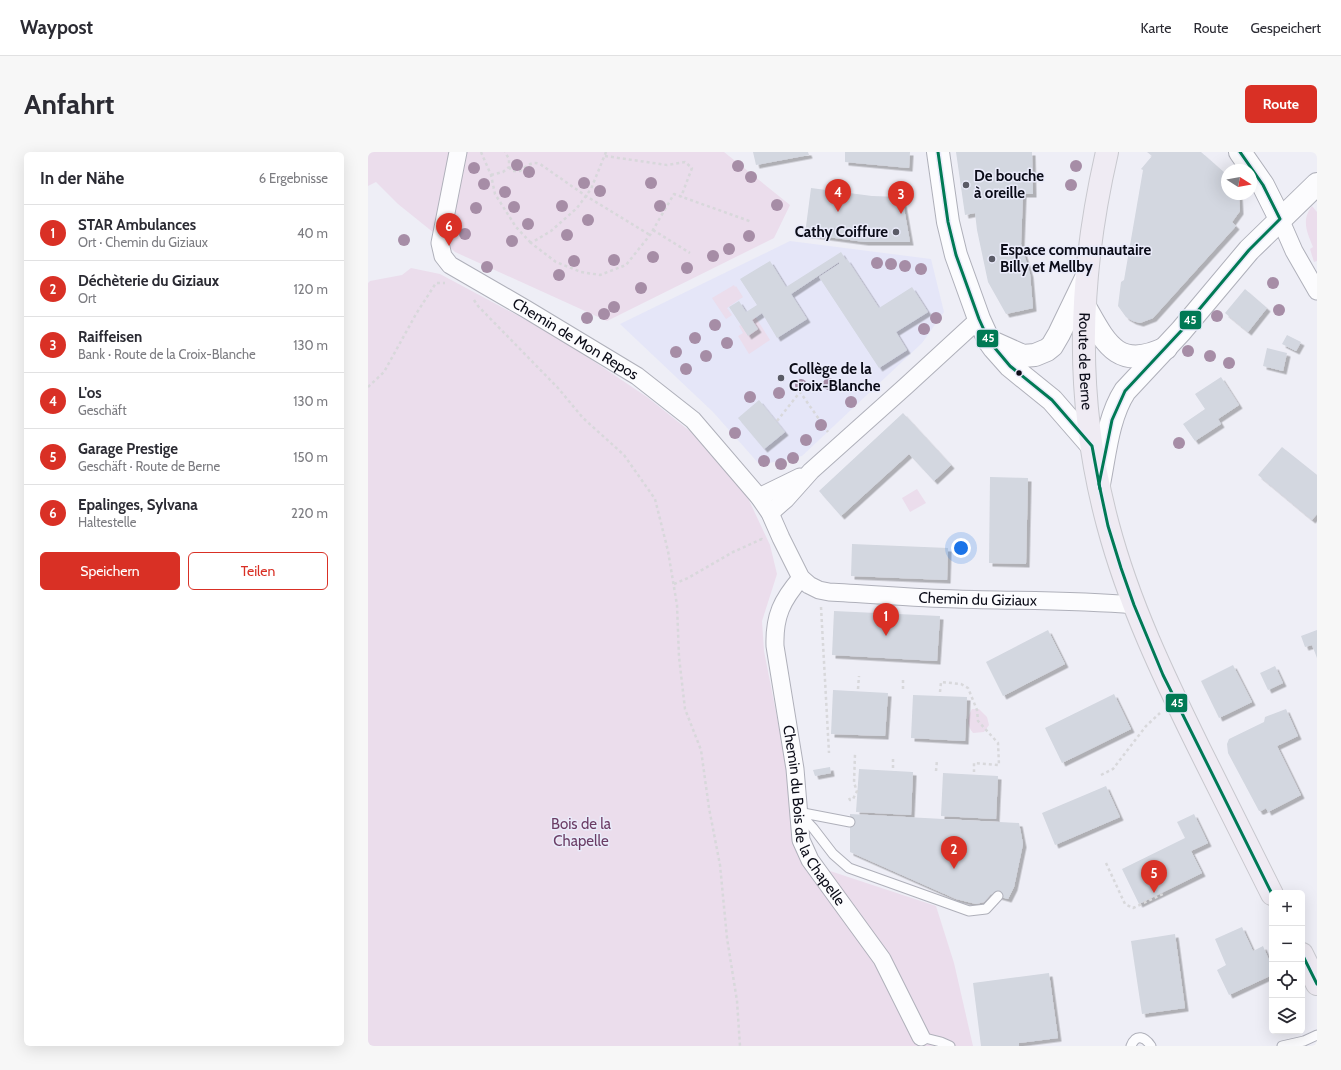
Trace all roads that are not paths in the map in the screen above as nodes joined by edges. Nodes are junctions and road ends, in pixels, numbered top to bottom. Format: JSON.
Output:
{"nodes":[{"id":1,"x":458,"y":152,"type":"edge"},
{"id":2,"x":938,"y":152,"type":"edge"},
{"id":3,"x":1107,"y":152,"type":"edge"},
{"id":4,"x":1240,"y":152,"type":"edge"},
{"id":5,"x":1317,"y":184,"type":"edge"},
{"id":6,"x":1280,"y":219,"type":"junction"},
{"id":7,"x":1086,"y":278,"type":"junction"},
{"id":8,"x":1317,"y":291,"type":"edge"},
{"id":9,"x":1084,"y":305,"type":"junction"},
{"id":10,"x":979,"y":319,"type":"junction"},
{"id":11,"x":989,"y":341,"type":"junction"},
{"id":12,"x":1169,"y":346,"type":"junction"},
{"id":13,"x":1092,"y":446,"type":"junction"},
{"id":14,"x":806,"y":475,"type":"junction"},
{"id":15,"x":1099,"y":484,"type":"junction"},
{"id":16,"x":759,"y":497,"type":"junction"},
{"id":17,"x":770,"y":513,"type":"junction"},
{"id":18,"x":801,"y":578,"type":"junction"},
{"id":19,"x":1134,"y":605,"type":"junction"},
{"id":20,"x":798,"y":812,"type":"junction"},
{"id":21,"x":850,"y":822,"type":"dead end"},
{"id":22,"x":1270,"y":890,"type":"edge"},
{"id":23,"x":998,"y":896,"type":"dead end"},
{"id":24,"x":1305,"y":960,"type":"edge"},
{"id":25,"x":1317,"y":984,"type":"edge"},
{"id":26,"x":1317,"y":1035,"type":"edge"},
{"id":27,"x":921,"y":1037,"type":"joint"},
{"id":28,"x":950,"y":1046,"type":"edge"},
{"id":29,"x":1131,"y":1046,"type":"edge"},
{"id":30,"x":1151,"y":1046,"type":"edge"},
{"id":31,"x":1282,"y":1046,"type":"edge"}],
"edges":[{"from":1,"to":16,"type":"street","name":"Chemin de Mon Repos"},
{"from":2,"to":10,"type":"street"},
{"from":3,"to":7,"type":"main road","name":"Route de Berne"},
{"from":4,"to":6,"type":"street"},
{"from":5,"to":6,"type":"street"},
{"from":6,"to":8,"type":"street"},
{"from":6,"to":12,"type":"street"},
{"from":7,"to":9,"type":"main road","name":"Route de Berne"},
{"from":7,"to":11,"type":"street"},
{"from":9,"to":12,"type":"street"},
{"from":9,"to":13,"type":"main road","name":"Route de Berne"},
{"from":10,"to":11,"type":"street"},
{"from":10,"to":14,"type":"street"},
{"from":11,"to":13,"type":"street"},
{"from":12,"to":15,"type":"street"},
{"from":13,"to":15,"type":"main road","name":"Route de Berne"},
{"from":14,"to":16,"type":"street"},
{"from":14,"to":17,"type":"street"},
{"from":15,"to":19,"type":"main road","name":"Route de Berne"},
{"from":16,"to":17,"type":"street","name":"Chemin de Mon Repos"},
{"from":17,"to":18,"type":"street","name":"Chemin du Giziaux"},
{"from":18,"to":19,"type":"street","name":"Chemin du Giziaux"},
{"from":18,"to":20,"type":"street","name":"Chemin du Bois de la Chapelle"},
{"from":19,"to":22,"type":"main road","name":"Route de Berne"},
{"from":20,"to":21,"type":"lane"},
{"from":20,"to":23,"type":"lane"},
{"from":20,"to":27,"type":"street","name":"Chemin du Bois de la Chapelle"},
{"from":24,"to":25,"type":"main road"},
{"from":26,"to":31,"type":"lane"},
{"from":27,"to":28,"type":"lane"},
{"from":29,"to":30,"type":"lane"}]}
